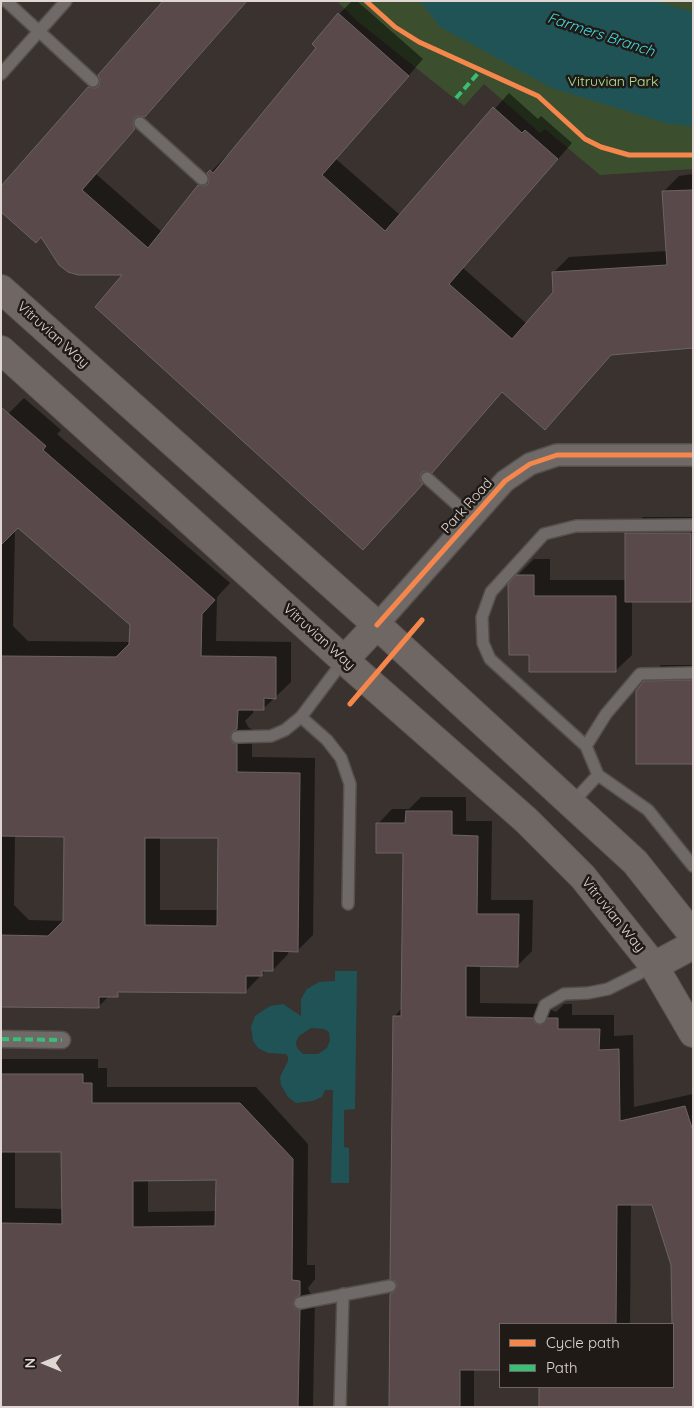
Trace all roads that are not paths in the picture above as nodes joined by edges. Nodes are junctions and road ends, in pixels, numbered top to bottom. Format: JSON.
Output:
{"nodes":[{"id":1,"x":6,"y":1,"type":"edge"},
{"id":2,"x":66,"y":1,"type":"edge"},
{"id":3,"x":39,"y":31,"type":"junction"},
{"id":4,"x":1,"y":74,"type":"edge"},
{"id":5,"x":93,"y":81,"type":"dead end"},
{"id":6,"x":140,"y":123,"type":"dead end"},
{"id":7,"x":202,"y":179,"type":"dead end"},
{"id":8,"x":1,"y":289,"type":"edge"},
{"id":9,"x":1,"y":350,"type":"edge"},
{"id":10,"x":693,"y":455,"type":"edge"},
{"id":11,"x":428,"y":478,"type":"dead end"},
{"id":12,"x":471,"y":517,"type":"junction"},
{"id":13,"x":693,"y":525,"type":"edge"},
{"id":14,"x":377,"y":626,"type":"junction"},
{"id":15,"x":344,"y":660,"type":"junction"},
{"id":16,"x":693,"y":673,"type":"edge"},
{"id":17,"x":301,"y":717,"type":"junction"},
{"id":18,"x":237,"y":737,"type":"dead end"},
{"id":19,"x":586,"y":746,"type":"junction"},
{"id":20,"x":598,"y":776,"type":"junction"},
{"id":21,"x":572,"y":803,"type":"junction"},
{"id":22,"x":693,"y":866,"type":"edge"},
{"id":23,"x":348,"y":904,"type":"dead end"},
{"id":24,"x":693,"y":935,"type":"edge"},
{"id":25,"x":693,"y":945,"type":"edge"},
{"id":26,"x":654,"y":966,"type":"junction"},
{"id":27,"x":540,"y":1018,"type":"dead end"},
{"id":28,"x":693,"y":1033,"type":"edge"},
{"id":29,"x":1,"y":1039,"type":"edge"},
{"id":30,"x":62,"y":1040,"type":"dead end"},
{"id":31,"x":390,"y":1286,"type":"dead end"},
{"id":32,"x":343,"y":1294,"type":"junction"},
{"id":33,"x":300,"y":1303,"type":"dead end"},
{"id":34,"x":340,"y":1407,"type":"edge"}],
"edges":[{"from":1,"to":3,"type":"lane"},
{"from":2,"to":3,"type":"lane"},
{"from":3,"to":4,"type":"lane"},
{"from":3,"to":5,"type":"lane"},
{"from":6,"to":7,"type":"lane"},
{"from":8,"to":14,"type":"main road","name":"Vitruvian Way"},
{"from":9,"to":15,"type":"main road","name":"Vitruvian Way"},
{"from":10,"to":12,"type":"street","name":"Park Road"},
{"from":11,"to":12,"type":"lane"},
{"from":12,"to":14,"type":"street","name":"Park Road"},
{"from":13,"to":19,"type":"lane"},
{"from":14,"to":15,"type":"main road"},
{"from":14,"to":21,"type":"main road","name":"Vitruvian Way"},
{"from":15,"to":17,"type":"lane"},
{"from":15,"to":26,"type":"main road","name":"Vitruvian Way"},
{"from":16,"to":19,"type":"lane"},
{"from":17,"to":18,"type":"lane"},
{"from":17,"to":23,"type":"lane"},
{"from":19,"to":20,"type":"lane"},
{"from":20,"to":21,"type":"lane"},
{"from":20,"to":22,"type":"lane"},
{"from":21,"to":24,"type":"main road","name":"Vitruvian Way"},
{"from":25,"to":26,"type":"main road"},
{"from":26,"to":27,"type":"lane"},
{"from":26,"to":28,"type":"main road","name":"Vitruvian Way"},
{"from":29,"to":30,"type":"street"},
{"from":31,"to":32,"type":"lane"},
{"from":32,"to":33,"type":"lane"},
{"from":32,"to":34,"type":"lane"}]}
